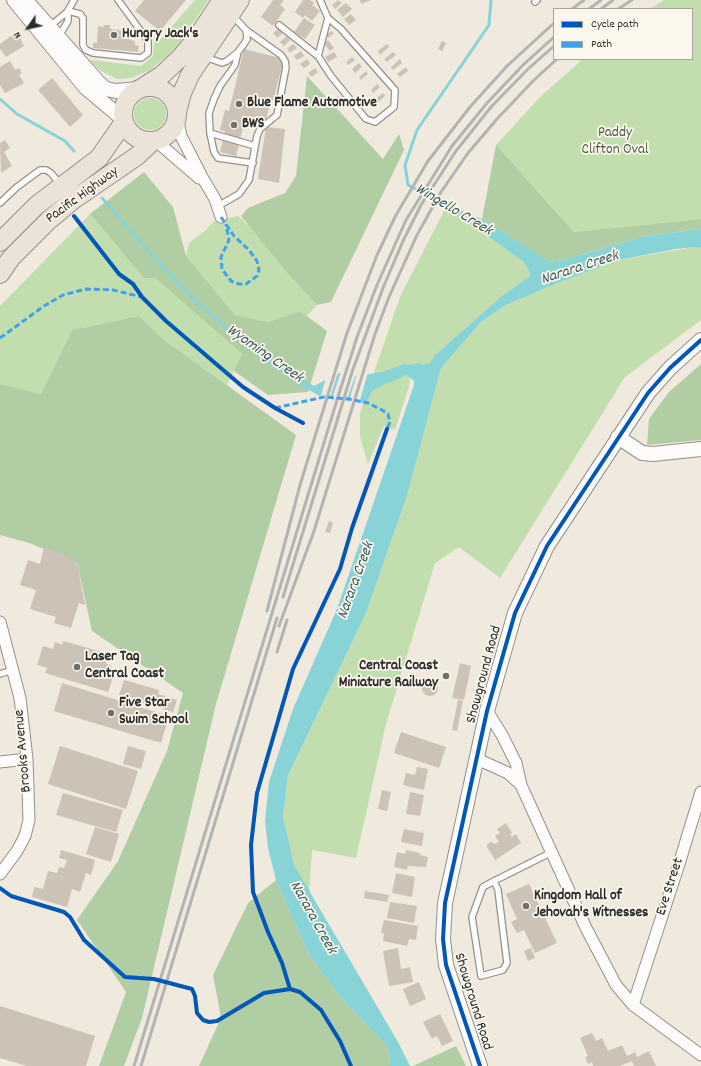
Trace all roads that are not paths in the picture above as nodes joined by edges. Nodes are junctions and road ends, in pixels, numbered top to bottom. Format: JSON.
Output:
{"nodes":[{"id":1,"x":14,"y":0,"type":"edge"},
{"id":2,"x":25,"y":0,"type":"edge"},
{"id":3,"x":74,"y":0,"type":"edge"},
{"id":4,"x":118,"y":0,"type":"edge"},
{"id":5,"x":322,"y":1,"type":"edge"},
{"id":6,"x":231,"y":5,"type":"edge"},
{"id":7,"x":68,"y":11,"type":"junction"},
{"id":8,"x":328,"y":18,"type":"junction"},
{"id":9,"x":278,"y":25,"type":"dead end"},
{"id":10,"x":246,"y":30,"type":"junction"},
{"id":11,"x":54,"y":32,"type":"junction"},
{"id":12,"x":238,"y":52,"type":"junction"},
{"id":13,"x":202,"y":56,"type":"junction"},
{"id":14,"x":318,"y":56,"type":"junction"},
{"id":15,"x":69,"y":68,"type":"junction"},
{"id":16,"x":141,"y":88,"type":"junction"},
{"id":17,"x":177,"y":114,"type":"junction"},
{"id":18,"x":124,"y":121,"type":"junction"},
{"id":19,"x":210,"y":133,"type":"junction"},
{"id":20,"x":154,"y":140,"type":"junction"},
{"id":21,"x":255,"y":146,"type":"junction"},
{"id":22,"x":253,"y":163,"type":"junction"},
{"id":23,"x":62,"y":186,"type":"junction"},
{"id":24,"x":208,"y":186,"type":"junction"},
{"id":25,"x":0,"y":203,"type":"edge"},
{"id":26,"x":218,"y":206,"type":"junction"},
{"id":27,"x":221,"y":217,"type":"dead end"},
{"id":28,"x":41,"y":226,"type":"junction"},
{"id":29,"x":0,"y":242,"type":"edge"},
{"id":30,"x":0,"y":254,"type":"edge"},
{"id":31,"x":0,"y":274,"type":"edge"},
{"id":32,"x":701,"y":340,"type":"edge"},
{"id":33,"x":618,"y":437,"type":"junction"},
{"id":34,"x":701,"y":449,"type":"edge"},
{"id":35,"x":0,"y":622,"type":"edge"},
{"id":36,"x":3,"y":642,"type":"edge"},
{"id":37,"x":14,"y":670,"type":"junction"},
{"id":38,"x":0,"y":674,"type":"edge"},
{"id":39,"x":487,"y":711,"type":"junction"},
{"id":40,"x":27,"y":759,"type":"junction"},
{"id":41,"x":477,"y":759,"type":"junction"},
{"id":42,"x":0,"y":762,"type":"edge"},
{"id":43,"x":521,"y":785,"type":"junction"},
{"id":44,"x":701,"y":792,"type":"edge"},
{"id":45,"x":698,"y":812,"type":"edge"},
{"id":46,"x":552,"y":852,"type":"junction"},
{"id":47,"x":0,"y":874,"type":"edge"},
{"id":48,"x":494,"y":881,"type":"junction"},
{"id":49,"x":632,"y":1005,"type":"junction"},
{"id":50,"x":701,"y":1055,"type":"edge"},
{"id":51,"x":480,"y":1066,"type":"edge"}],
"edges":[{"from":1,"to":15,"type":"street"},
{"from":2,"to":11,"type":"street"},
{"from":3,"to":7,"type":"lane"},
{"from":4,"to":7,"type":"lane"},
{"from":5,"to":8,"type":"lane"},
{"from":6,"to":10,"type":"lane"},
{"from":6,"to":13,"type":"main road"},
{"from":6,"to":16,"type":"main road"},
{"from":7,"to":11,"type":"lane"},
{"from":7,"to":11,"type":"lane"},
{"from":8,"to":14,"type":"lane"},
{"from":8,"to":14,"type":"lane"},
{"from":9,"to":14,"type":"lane"},
{"from":10,"to":12,"type":"lane"},
{"from":10,"to":21,"type":"lane"},
{"from":11,"to":15,"type":"street"},
{"from":11,"to":16,"type":"street"},
{"from":12,"to":13,"type":"lane"},
{"from":12,"to":19,"type":"lane"},
{"from":13,"to":17,"type":"main road"},
{"from":15,"to":18,"type":"street"},
{"from":16,"to":17,"type":"main road"},
{"from":16,"to":18,"type":"main road"},
{"from":17,"to":20,"type":"main road"},
{"from":17,"to":24,"type":"street"},
{"from":18,"to":20,"type":"main road"},
{"from":18,"to":23,"type":"main road","name":"Pacific Highway"},
{"from":19,"to":21,"type":"lane"},
{"from":19,"to":22,"type":"lane"},
{"from":20,"to":24,"type":"street"},
{"from":20,"to":28,"type":"main road","name":"Pacific Highway"},
{"from":21,"to":22,"type":"lane"},
{"from":22,"to":26,"type":"lane"},
{"from":23,"to":25,"type":"lane"},
{"from":23,"to":29,"type":"main road","name":"Pacific Highway"},
{"from":24,"to":26,"type":"street"},
{"from":26,"to":27,"type":"street"},
{"from":28,"to":30,"type":"main road"},
{"from":28,"to":31,"type":"main road","name":"Pacific Highway"},
{"from":32,"to":33,"type":"street","name":"Showground Road"},
{"from":33,"to":34,"type":"street"},
{"from":33,"to":39,"type":"street","name":"Showground Road"},
{"from":35,"to":36,"type":"street","name":"Brooks Avenue"},
{"from":36,"to":37,"type":"street","name":"Brooks Avenue"},
{"from":37,"to":38,"type":"lane"},
{"from":37,"to":40,"type":"street","name":"Brooks Avenue"},
{"from":39,"to":41,"type":"street","name":"Showground Road"},
{"from":39,"to":43,"type":"street"},
{"from":40,"to":42,"type":"street"},
{"from":40,"to":47,"type":"street","name":"Brooks Avenue"},
{"from":41,"to":43,"type":"street"},
{"from":41,"to":51,"type":"street","name":"Showground Road"},
{"from":43,"to":46,"type":"street"},
{"from":44,"to":45,"type":"street","name":"Eve Street"},
{"from":45,"to":49,"type":"street","name":"Eve Street"},
{"from":46,"to":48,"type":"lane"},
{"from":46,"to":49,"type":"street"},
{"from":48,"to":48,"type":"lane"},
{"from":49,"to":50,"type":"street"}]}
